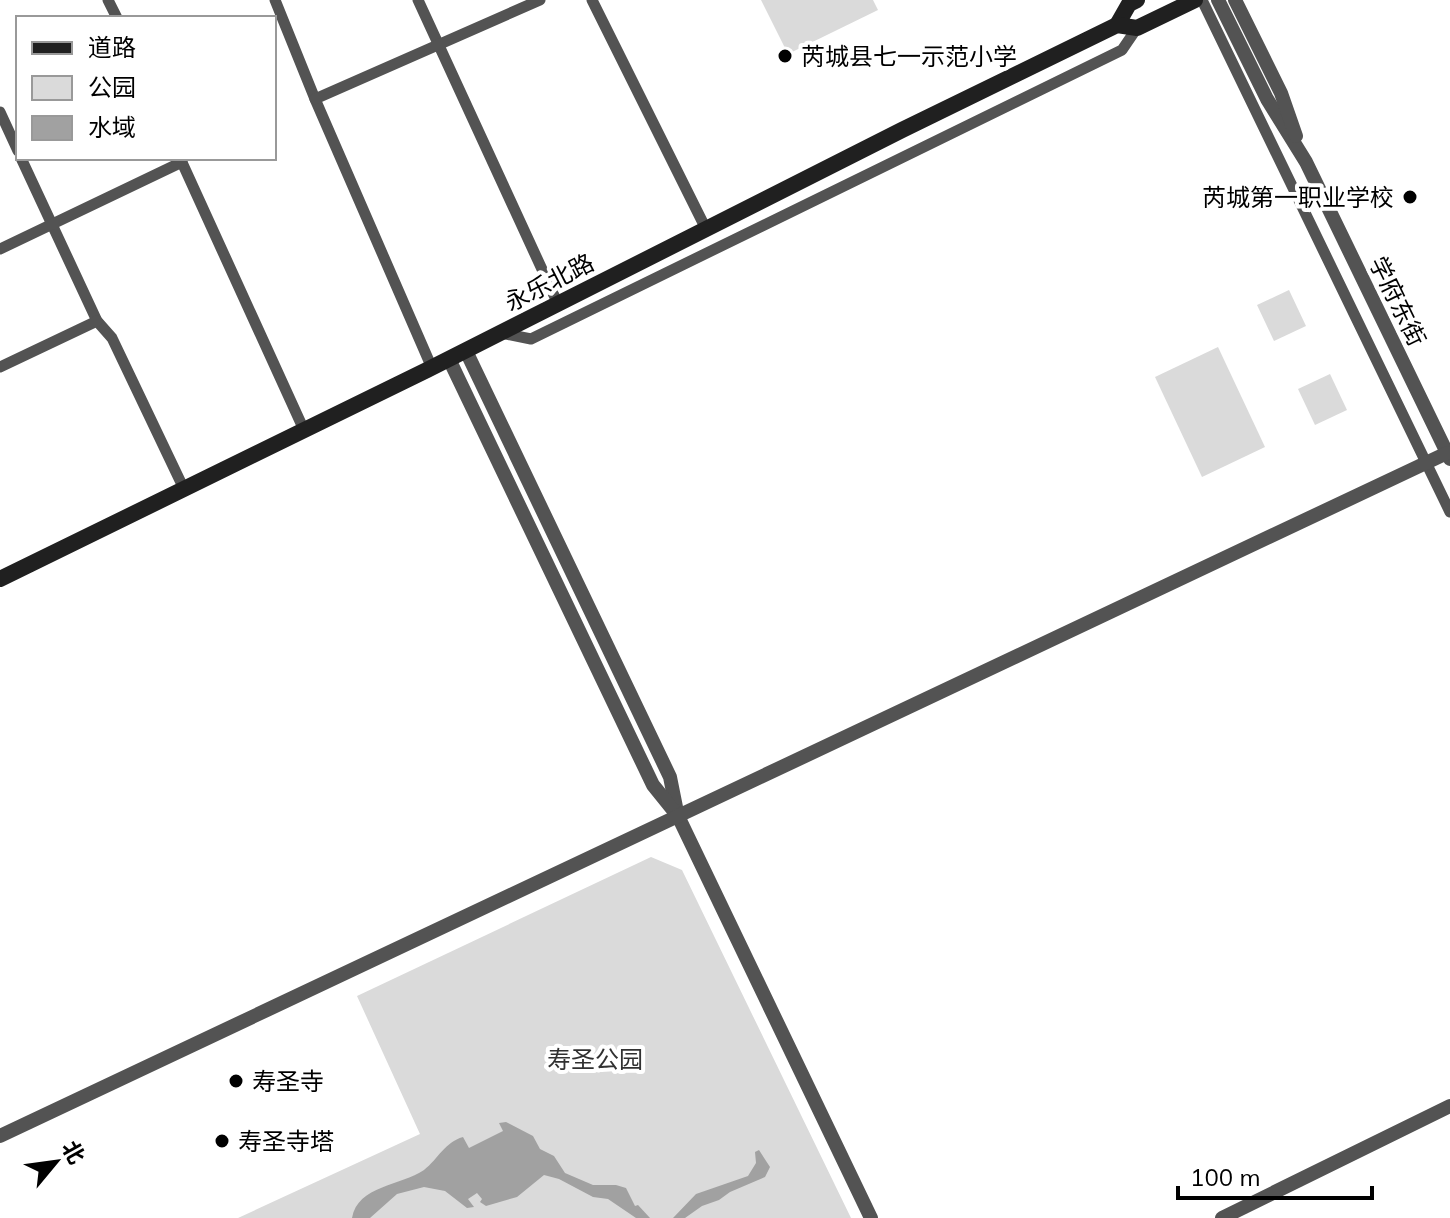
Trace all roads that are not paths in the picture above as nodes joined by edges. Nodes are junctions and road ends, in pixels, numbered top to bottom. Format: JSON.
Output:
{"nodes":[{"id":1,"x":275,"y":0,"type":"edge"},
{"id":2,"x":418,"y":0,"type":"edge"},
{"id":3,"x":540,"y":0,"type":"edge"},
{"id":4,"x":592,"y":0,"type":"edge"},
{"id":5,"x":1137,"y":0,"type":"edge"},
{"id":6,"x":1195,"y":0,"type":"edge"},
{"id":7,"x":1202,"y":0,"type":"edge"},
{"id":8,"x":1218,"y":0,"type":"edge"},
{"id":9,"x":1235,"y":0,"type":"edge"},
{"id":10,"x":1117,"y":25,"type":"junction"},
{"id":11,"x":1137,"y":28,"type":"junction"},
{"id":12,"x":438,"y":44,"type":"junction"},
{"id":13,"x":315,"y":99,"type":"junction"},
{"id":14,"x":0,"y":112,"type":"edge"},
{"id":15,"x":16,"y":147,"type":"edge"},
{"id":16,"x":22,"y":160,"type":"edge"},
{"id":17,"x":181,"y":160,"type":"edge"},
{"id":18,"x":1306,"y":162,"type":"junction"},
{"id":19,"x":52,"y":224,"type":"junction"},
{"id":20,"x":706,"y":229,"type":"junction"},
{"id":21,"x":0,"y":249,"type":"edge"},
{"id":22,"x":558,"y":304,"type":"junction"},
{"id":23,"x":97,"y":321,"type":"junction"},
{"id":24,"x":501,"y":333,"type":"junction"},
{"id":25,"x":466,"y":351,"type":"junction"},
{"id":26,"x":449,"y":359,"type":"junction"},
{"id":27,"x":0,"y":367,"type":"edge"},
{"id":28,"x":432,"y":368,"type":"junction"},
{"id":29,"x":304,"y":430,"type":"junction"},
{"id":30,"x":1448,"y":456,"type":"edge"},
{"id":31,"x":1426,"y":462,"type":"junction"},
{"id":32,"x":184,"y":489,"type":"junction"},
{"id":33,"x":1450,"y":512,"type":"edge"},
{"id":34,"x":0,"y":579,"type":"edge"},
{"id":35,"x":678,"y":816,"type":"junction"},
{"id":36,"x":1450,"y":1106,"type":"edge"},
{"id":37,"x":0,"y":1136,"type":"edge"},
{"id":38,"x":871,"y":1218,"type":"edge"},
{"id":39,"x":1222,"y":1218,"type":"edge"}],
"edges":[{"from":1,"to":13,"type":"street"},
{"from":2,"to":12,"type":"street"},
{"from":3,"to":12,"type":"street"},
{"from":4,"to":20,"type":"street"},
{"from":5,"to":10,"type":"main road","name":"永乐北路"},
{"from":6,"to":11,"type":"main road"},
{"from":7,"to":31,"type":"street"},
{"from":8,"to":18,"type":"street","name":"学府东街"},
{"from":9,"to":18,"type":"street","name":"学府东街"},
{"from":10,"to":11,"type":"main road"},
{"from":10,"to":20,"type":"main road","name":"永乐北路"},
{"from":11,"to":24,"type":"street"},
{"from":12,"to":13,"type":"street"},
{"from":12,"to":22,"type":"street"},
{"from":13,"to":28,"type":"street"},
{"from":14,"to":15,"type":"street"},
{"from":16,"to":19,"type":"street"},
{"from":17,"to":19,"type":"street"},
{"from":17,"to":29,"type":"street"},
{"from":18,"to":30,"type":"street","name":"学府东街"},
{"from":19,"to":21,"type":"street"},
{"from":19,"to":23,"type":"street"},
{"from":20,"to":22,"type":"main road","name":"永乐北路"},
{"from":22,"to":24,"type":"main road","name":"永乐北路"},
{"from":23,"to":27,"type":"street"},
{"from":23,"to":32,"type":"street"},
{"from":24,"to":25,"type":"main road","name":"永乐北路"},
{"from":25,"to":26,"type":"main road","name":"永乐北路"},
{"from":25,"to":35,"type":"street"},
{"from":26,"to":28,"type":"main road","name":"永乐北路"},
{"from":26,"to":35,"type":"street"},
{"from":28,"to":29,"type":"main road","name":"永乐北路"},
{"from":29,"to":32,"type":"main road","name":"永乐北路"},
{"from":30,"to":31,"type":"street"},
{"from":31,"to":33,"type":"street"},
{"from":31,"to":35,"type":"street"},
{"from":32,"to":34,"type":"main road","name":"永乐北路"},
{"from":35,"to":37,"type":"street"},
{"from":35,"to":38,"type":"street"},
{"from":36,"to":39,"type":"street"}]}
